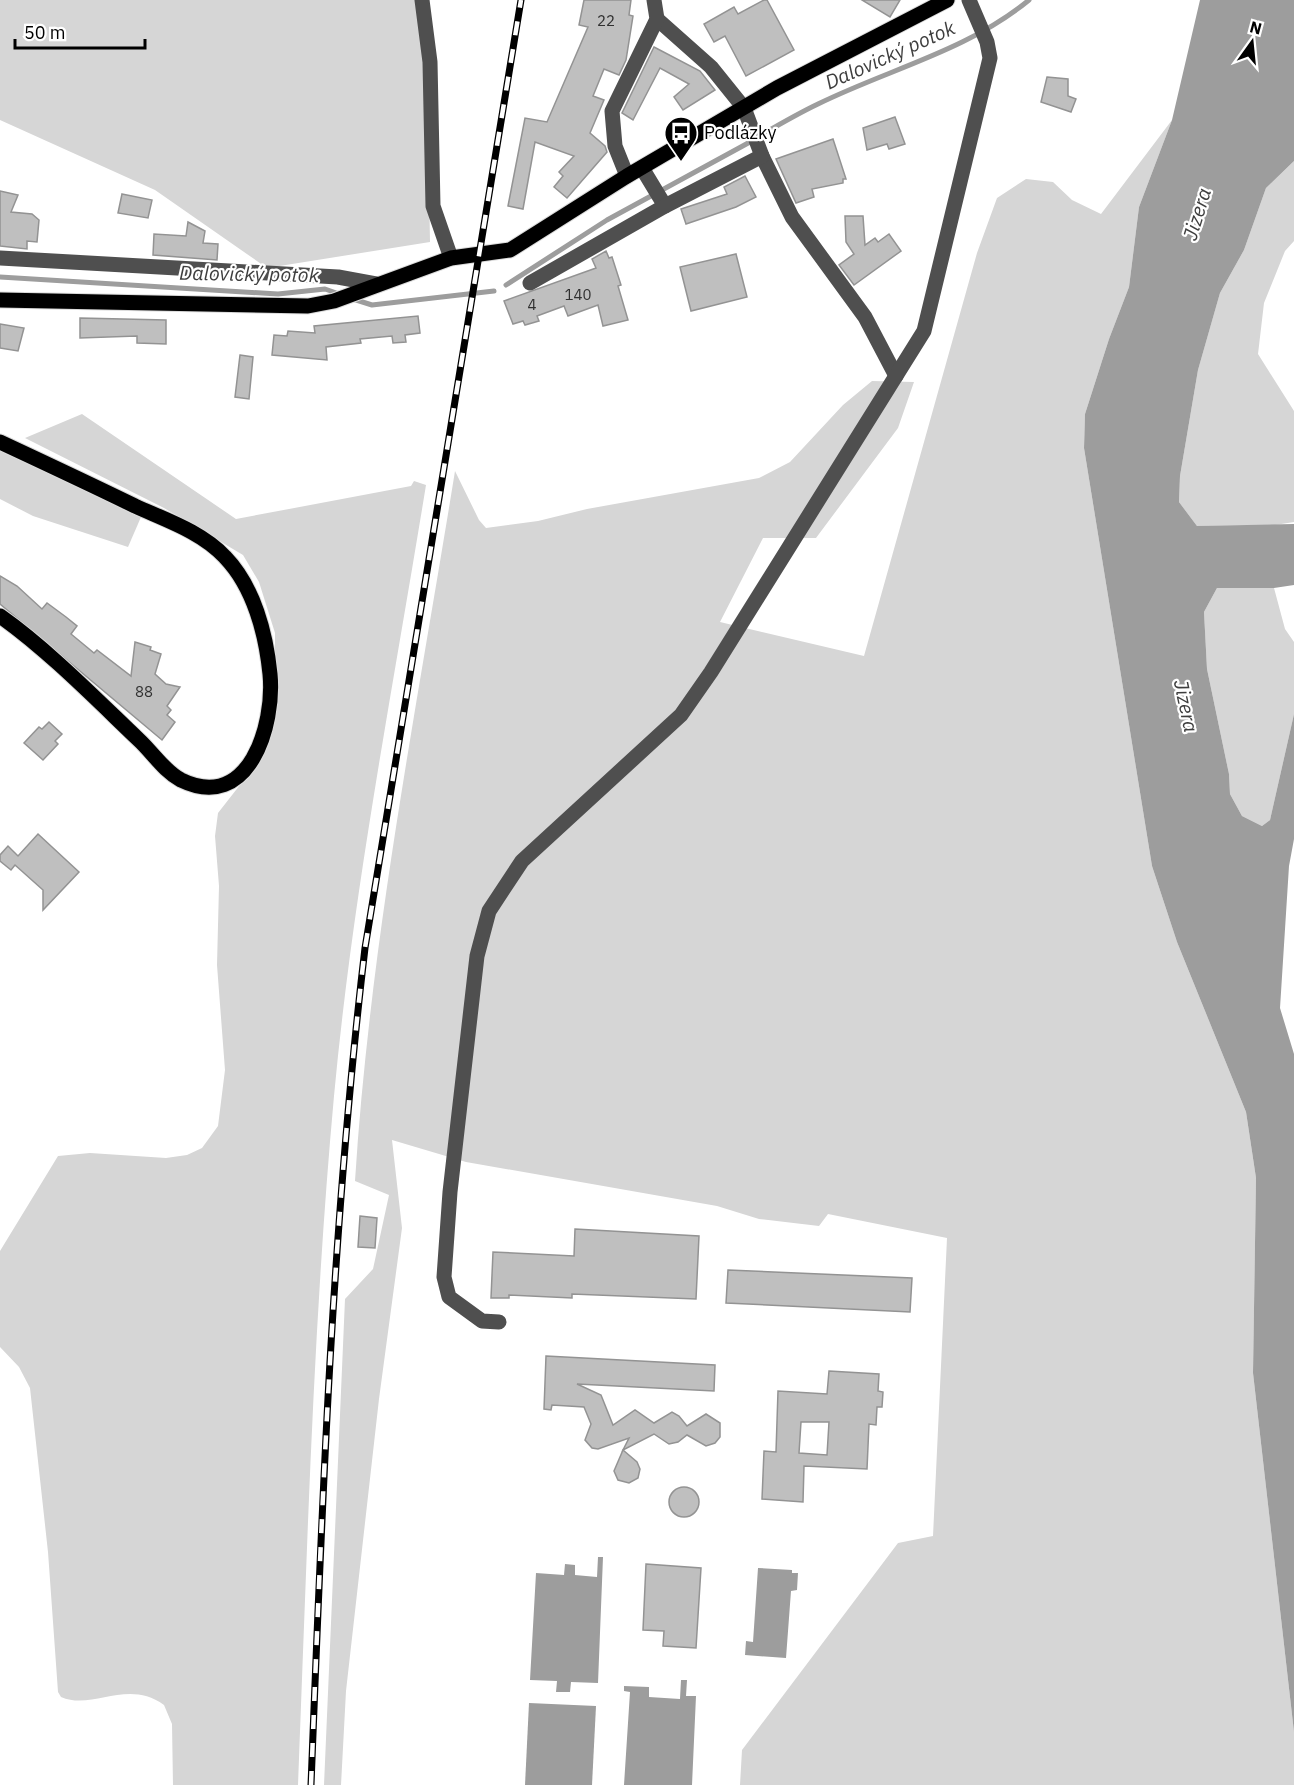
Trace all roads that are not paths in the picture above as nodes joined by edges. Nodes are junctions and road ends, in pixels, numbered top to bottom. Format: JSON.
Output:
{"nodes":[{"id":1,"x":422,"y":0,"type":"edge"},
{"id":2,"x":654,"y":0,"type":"edge"},
{"id":3,"x":947,"y":0,"type":"edge"},
{"id":4,"x":969,"y":0,"type":"edge"},
{"id":5,"x":657,"y":19,"type":"junction"},
{"id":6,"x":744,"y":108,"type":"junction"},
{"id":7,"x":762,"y":156,"type":"junction"},
{"id":8,"x":642,"y":168,"type":"junction"},
{"id":9,"x":627,"y":177,"type":"junction"},
{"id":10,"x":665,"y":206,"type":"junction"},
{"id":11,"x":0,"y":258,"type":"edge"},
{"id":12,"x":451,"y":258,"type":"junction"},
{"id":13,"x":530,"y":283,"type":"dead end"},
{"id":14,"x":376,"y":284,"type":"junction"},
{"id":15,"x":0,"y":300,"type":"edge"},
{"id":16,"x":896,"y":376,"type":"junction"},
{"id":17,"x":0,"y":442,"type":"edge"},
{"id":18,"x":0,"y":616,"type":"edge"},
{"id":19,"x":499,"y":1322,"type":"dead end"}],
"edges":[{"from":1,"to":12,"type":"street"},
{"from":2,"to":5,"type":"street"},
{"from":3,"to":6,"type":"main road"},
{"from":4,"to":16,"type":"street"},
{"from":5,"to":6,"type":"street"},
{"from":5,"to":9,"type":"street"},
{"from":6,"to":7,"type":"street"},
{"from":6,"to":8,"type":"main road"},
{"from":7,"to":10,"type":"street"},
{"from":7,"to":16,"type":"street"},
{"from":8,"to":9,"type":"main road"},
{"from":8,"to":10,"type":"street"},
{"from":9,"to":12,"type":"main road"},
{"from":10,"to":13,"type":"street"},
{"from":11,"to":14,"type":"street"},
{"from":12,"to":14,"type":"main road"},
{"from":14,"to":15,"type":"main road"},
{"from":16,"to":19,"type":"street"},
{"from":17,"to":18,"type":"main road"}]}
